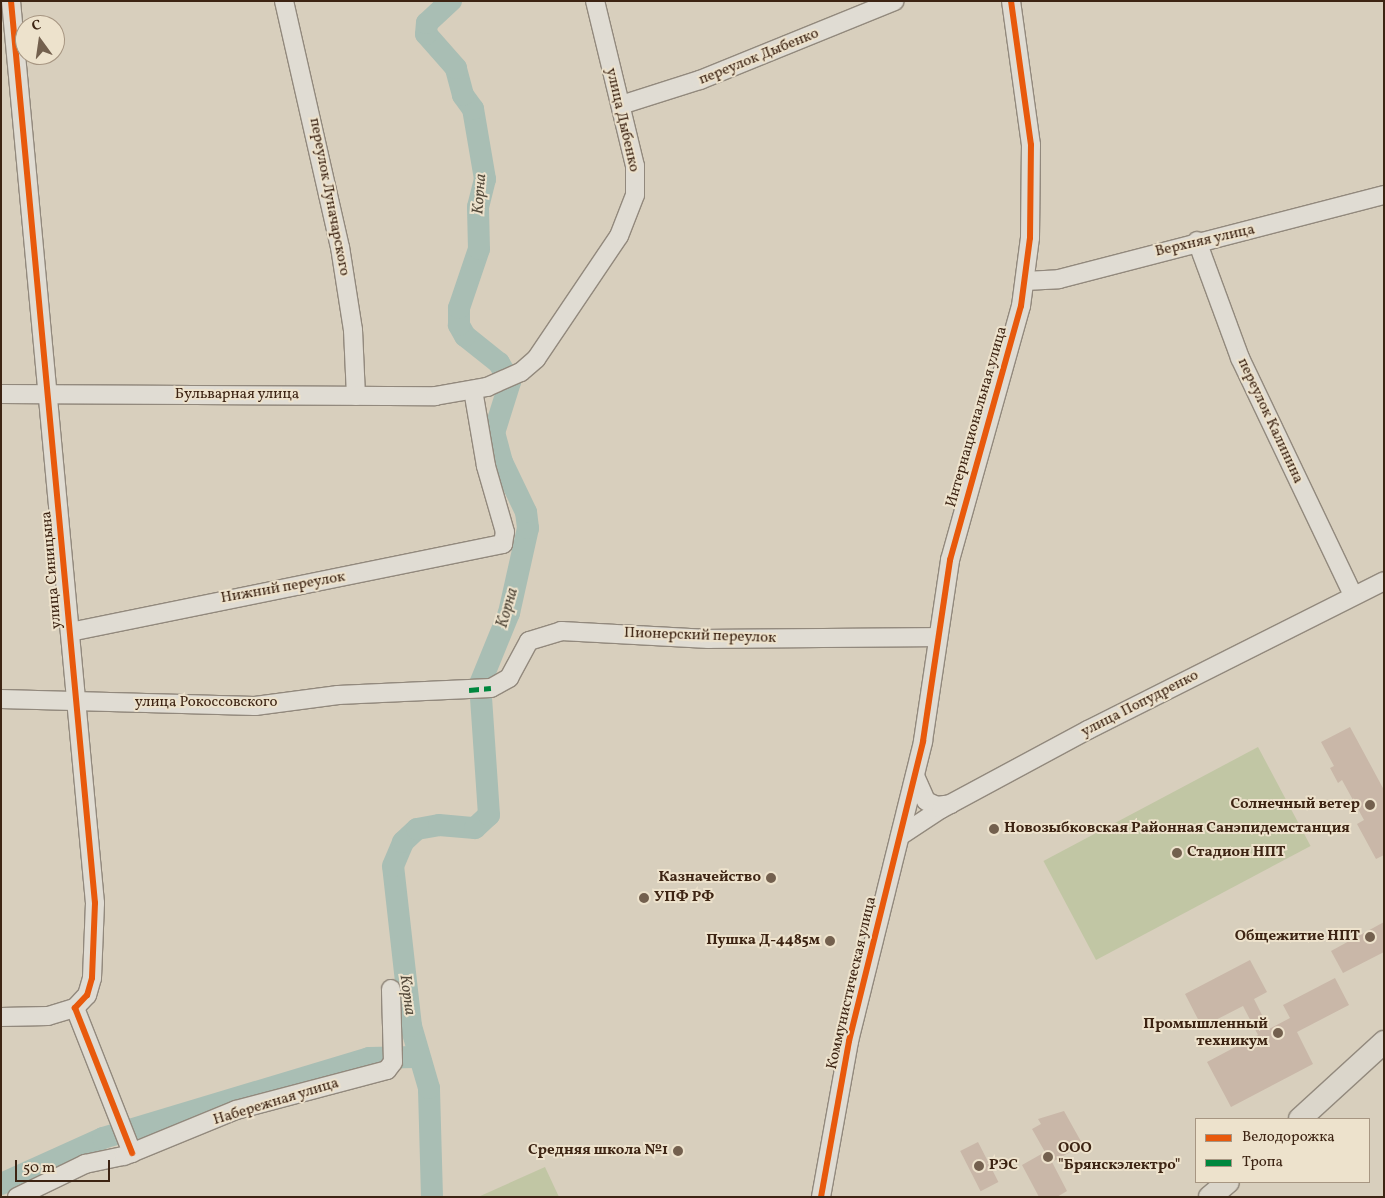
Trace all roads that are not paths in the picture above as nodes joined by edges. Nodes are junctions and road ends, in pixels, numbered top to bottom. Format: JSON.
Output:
{"nodes":[{"id":1,"x":11,"y":1,"type":"edge"},
{"id":2,"x":284,"y":1,"type":"edge"},
{"id":3,"x":595,"y":1,"type":"edge"},
{"id":4,"x":895,"y":1,"type":"edge"},
{"id":5,"x":1011,"y":1,"type":"edge"},
{"id":6,"x":621,"y":105,"type":"junction"},
{"id":7,"x":1384,"y":195,"type":"edge"},
{"id":8,"x":1196,"y":242,"type":"junction"},
{"id":9,"x":1025,"y":281,"type":"junction"},
{"id":10,"x":521,"y":372,"type":"joint"},
{"id":11,"x":473,"y":390,"type":"junction"},
{"id":12,"x":1,"y":394,"type":"edge"},
{"id":13,"x":51,"y":395,"type":"junction"},
{"id":14,"x":356,"y":396,"type":"junction"},
{"id":15,"x":1384,"y":581,"type":"edge"},
{"id":16,"x":1353,"y":595,"type":"junction"},
{"id":17,"x":70,"y":632,"type":"junction"},
{"id":18,"x":937,"y":637,"type":"junction"},
{"id":19,"x":478,"y":689,"type":"joint"},
{"id":20,"x":1,"y":699,"type":"edge"},
{"id":21,"x":77,"y":702,"type":"junction"},
{"id":22,"x":915,"y":775,"type":"junction"},
{"id":23,"x":956,"y":802,"type":"junction"},
{"id":24,"x":900,"y":836,"type":"junction"},
{"id":25,"x":391,"y":989,"type":"dead end"},
{"id":26,"x":75,"y":1008,"type":"junction"},
{"id":27,"x":1,"y":1017,"type":"edge"},
{"id":28,"x":1384,"y":1042,"type":"edge"},
{"id":29,"x":1301,"y":1118,"type":"edge"},
{"id":30,"x":127,"y":1138,"type":"junction"},
{"id":31,"x":1227,"y":1183,"type":"edge"},
{"id":32,"x":17,"y":1197,"type":"edge"},
{"id":33,"x":821,"y":1197,"type":"edge"},
{"id":34,"x":1210,"y":1197,"type":"edge"}],
"edges":[{"from":1,"to":13,"type":"street","name":"улица Синицына"},
{"from":2,"to":14,"type":"street","name":"переулок Луначарского"},
{"from":3,"to":6,"type":"street","name":"улица Дыбенко"},
{"from":4,"to":6,"type":"street","name":"переулок Дыбенко"},
{"from":5,"to":9,"type":"street","name":"Интернациональная улица"},
{"from":6,"to":10,"type":"street","name":"улица Дыбенко"},
{"from":7,"to":8,"type":"street","name":"Верхняя улица"},
{"from":8,"to":9,"type":"street","name":"Верхняя улица"},
{"from":8,"to":16,"type":"street","name":"переулок Калинина"},
{"from":9,"to":18,"type":"street","name":"Интернациональная улица"},
{"from":10,"to":11,"type":"street","name":"Бульварная улица"},
{"from":11,"to":14,"type":"street","name":"Бульварная улица"},
{"from":11,"to":17,"type":"street","name":"Нижний переулок"},
{"from":12,"to":13,"type":"street","name":"Бульварная улица"},
{"from":13,"to":14,"type":"street","name":"Бульварная улица"},
{"from":13,"to":17,"type":"street","name":"улица Синицына"},
{"from":15,"to":16,"type":"street","name":"улица Попудренко"},
{"from":16,"to":23,"type":"street","name":"улица Попудренко"},
{"from":17,"to":21,"type":"street","name":"улица Синицына"},
{"from":18,"to":19,"type":"street","name":"Пионерский переулок"},
{"from":18,"to":22,"type":"street","name":"Интернациональная улица"},
{"from":19,"to":21,"type":"street","name":"улица Рокоссовского"},
{"from":20,"to":21,"type":"street","name":"улица Рокоссовского"},
{"from":21,"to":26,"type":"street","name":"улица Синицына"},
{"from":22,"to":23,"type":"street"},
{"from":22,"to":24,"type":"street","name":"Интернациональная улица"},
{"from":23,"to":24,"type":"street","name":"улица Попудренко"},
{"from":24,"to":33,"type":"street","name":"Коммунистическая улица"},
{"from":25,"to":30,"type":"street","name":"Набережная улица"},
{"from":26,"to":27,"type":"street"},
{"from":26,"to":30,"type":"street"},
{"from":28,"to":29,"type":"main road"},
{"from":30,"to":32,"type":"street","name":"Набережная улица"},
{"from":31,"to":34,"type":"main road"}]}
